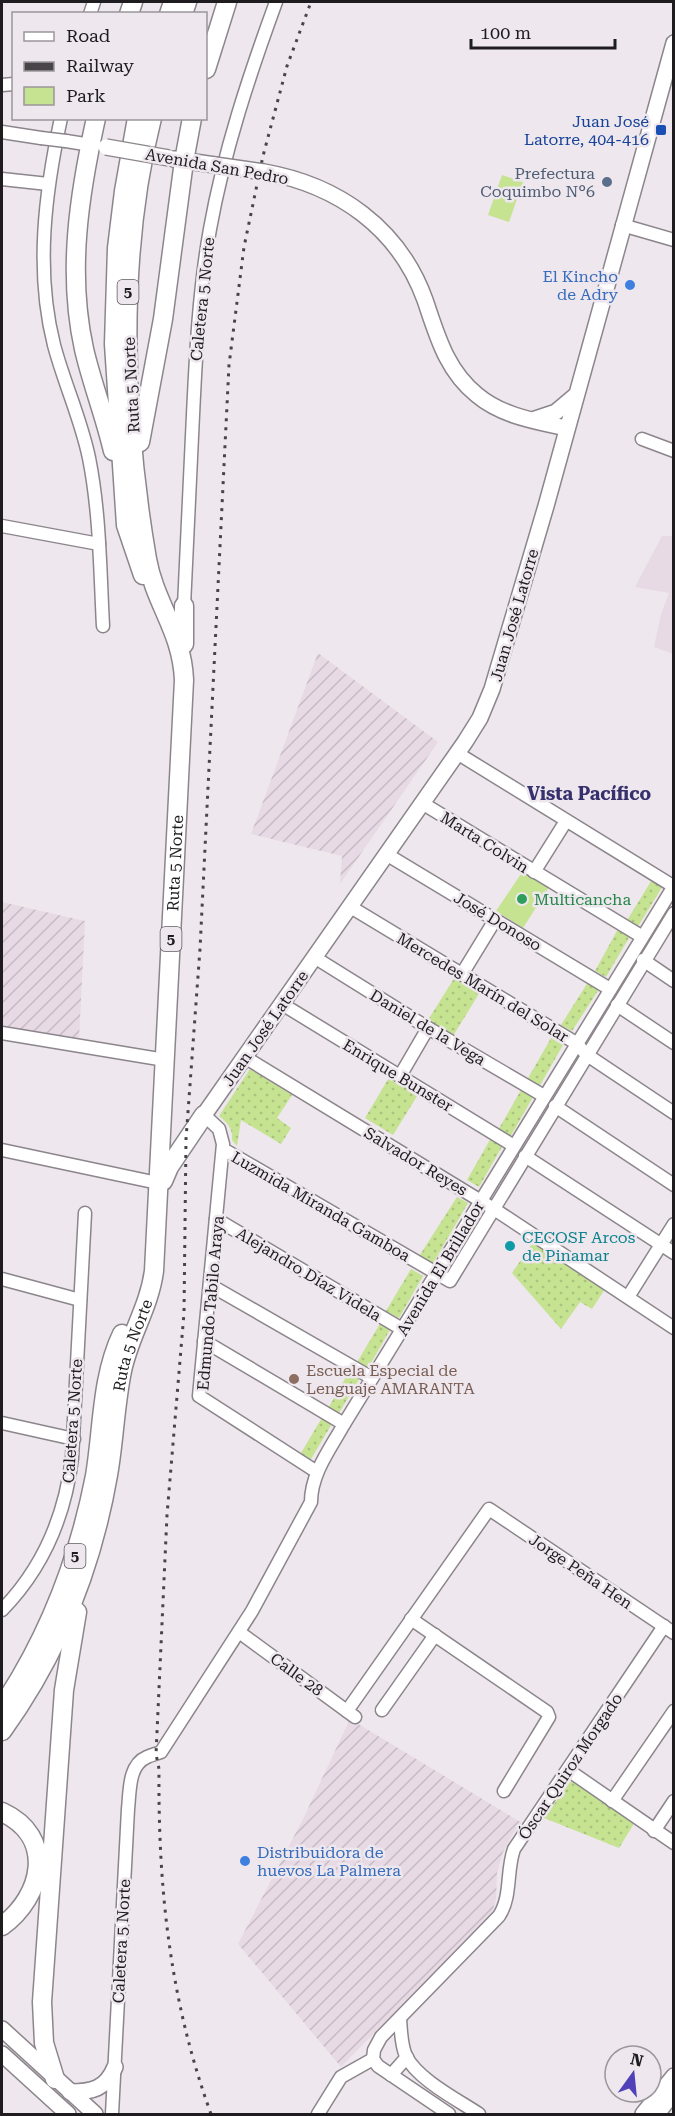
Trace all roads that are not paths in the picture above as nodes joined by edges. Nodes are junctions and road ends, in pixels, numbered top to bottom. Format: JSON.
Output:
{"nodes":[{"id":1,"x":227,"y":2,"type":"edge"},
{"id":2,"x":276,"y":2,"type":"edge"},
{"id":3,"x":674,"y":44,"type":"edge"},
{"id":4,"x":207,"y":66,"type":"edge"},
{"id":5,"x":60,"y":120,"type":"edge"},
{"id":6,"x":96,"y":120,"type":"edge"},
{"id":7,"x":137,"y":120,"type":"edge"},
{"id":8,"x":152,"y":120,"type":"edge"},
{"id":9,"x":191,"y":120,"type":"edge"},
{"id":10,"x":2,"y":132,"type":"edge"},
{"id":11,"x":98,"y":146,"type":"junction"},
{"id":12,"x":177,"y":159,"type":"junction"},
{"id":13,"x":2,"y":179,"type":"edge"},
{"id":14,"x":48,"y":184,"type":"junction"},
{"id":15,"x":622,"y":225,"type":"junction"},
{"id":16,"x":674,"y":240,"type":"edge"},
{"id":17,"x":575,"y":396,"type":"junction"},
{"id":18,"x":532,"y":420,"type":"junction"},
{"id":19,"x":566,"y":428,"type":"junction"},
{"id":20,"x":642,"y":439,"type":"dead end"},
{"id":21,"x":674,"y":451,"type":"edge"},
{"id":22,"x":558,"y":459,"type":"junction"},
{"id":23,"x":135,"y":468,"type":"junction"},
{"id":24,"x":124,"y":496,"type":"junction"},
{"id":25,"x":2,"y":526,"type":"edge"},
{"id":26,"x":99,"y":544,"type":"junction"},
{"id":27,"x":184,"y":606,"type":"joint"},
{"id":28,"x":103,"y":626,"type":"dead end"},
{"id":29,"x":183,"y":667,"type":"junction"},
{"id":30,"x":457,"y":753,"type":"junction"},
{"id":31,"x":422,"y":803,"type":"junction"},
{"id":32,"x":566,"y":821,"type":"junction"},
{"id":33,"x":386,"y":854,"type":"junction"},
{"id":34,"x":534,"y":872,"type":"junction"},
{"id":35,"x":673,"y":886,"type":"edge"},
{"id":36,"x":349,"y":906,"type":"junction"},
{"id":37,"x":674,"y":913,"type":"edge"},
{"id":38,"x":495,"y":920,"type":"junction"},
{"id":39,"x":641,"y":936,"type":"junction"},
{"id":40,"x":314,"y":957,"type":"junction"},
{"id":41,"x":643,"y":960,"type":"junction"},
{"id":42,"x":462,"y":974,"type":"junction"},
{"id":43,"x":674,"y":981,"type":"edge"},
{"id":44,"x":610,"y":988,"type":"junction"},
{"id":45,"x":282,"y":1004,"type":"junction"},
{"id":46,"x":617,"y":1005,"type":"junction"},
{"id":47,"x":428,"y":1028,"type":"junction"},
{"id":48,"x":2,"y":1033,"type":"edge"},
{"id":49,"x":576,"y":1043,"type":"junction"},
{"id":50,"x":674,"y":1043,"type":"edge"},
{"id":51,"x":587,"y":1055,"type":"junction"},
{"id":52,"x":246,"y":1058,"type":"junction"},
{"id":53,"x":159,"y":1059,"type":"junction"},
{"id":54,"x":400,"y":1076,"type":"junction"},
{"id":55,"x":544,"y":1096,"type":"junction"},
{"id":56,"x":555,"y":1106,"type":"junction"},
{"id":57,"x":674,"y":1113,"type":"edge"},
{"id":58,"x":204,"y":1115,"type":"junction"},
{"id":59,"x":162,"y":1137,"type":"junction"},
{"id":60,"x":186,"y":1139,"type":"junction"},
{"id":61,"x":514,"y":1146,"type":"junction"},
{"id":62,"x":223,"y":1149,"type":"junction"},
{"id":63,"x":2,"y":1150,"type":"edge"},
{"id":64,"x":525,"y":1156,"type":"junction"},
{"id":65,"x":157,"y":1185,"type":"junction"},
{"id":66,"x":674,"y":1185,"type":"edge"},
{"id":67,"x":481,"y":1201,"type":"junction"},
{"id":68,"x":494,"y":1209,"type":"junction"},
{"id":69,"x":85,"y":1213,"type":"dead end"},
{"id":70,"x":216,"y":1219,"type":"junction"},
{"id":71,"x":674,"y":1224,"type":"edge"},
{"id":72,"x":660,"y":1244,"type":"junction"},
{"id":73,"x":674,"y":1253,"type":"edge"},
{"id":74,"x":436,"y":1273,"type":"junction"},
{"id":75,"x":2,"y":1279,"type":"edge"},
{"id":76,"x":450,"y":1281,"type":"joint"},
{"id":77,"x":210,"y":1285,"type":"junction"},
{"id":78,"x":628,"y":1297,"type":"junction"},
{"id":79,"x":80,"y":1300,"type":"junction"},
{"id":80,"x":674,"y":1328,"type":"edge"},
{"id":81,"x":402,"y":1329,"type":"junction"},
{"id":82,"x":204,"y":1341,"type":"junction"},
{"id":83,"x":372,"y":1378,"type":"junction"},
{"id":84,"x":2,"y":1423,"type":"edge"},
{"id":85,"x":344,"y":1424,"type":"junction"},
{"id":86,"x":74,"y":1439,"type":"junction"},
{"id":87,"x":317,"y":1472,"type":"junction"},
{"id":88,"x":91,"y":1549,"type":"junction"},
{"id":89,"x":2,"y":1610,"type":"edge"},
{"id":90,"x":411,"y":1619,"type":"junction"},
{"id":91,"x":669,"y":1630,"type":"edge"},
{"id":92,"x":239,"y":1632,"type":"junction"},
{"id":93,"x":435,"y":1635,"type":"junction"},
{"id":94,"x":2,"y":1707,"type":"edge"},
{"id":95,"x":382,"y":1710,"type":"dead end"},
{"id":96,"x":674,"y":1711,"type":"edge"},
{"id":97,"x":2,"y":1731,"type":"edge"},
{"id":98,"x":135,"y":1768,"type":"joint"},
{"id":99,"x":568,"y":1770,"type":"junction"},
{"id":100,"x":504,"y":1791,"type":"dead end"},
{"id":101,"x":612,"y":1801,"type":"junction"},
{"id":102,"x":674,"y":1801,"type":"edge"},
{"id":103,"x":2,"y":1812,"type":"edge"},
{"id":104,"x":654,"y":1831,"type":"junction"},
{"id":105,"x":674,"y":1843,"type":"edge"},
{"id":106,"x":2,"y":1926,"type":"edge"},
{"id":107,"x":400,"y":2019,"type":"junction"},
{"id":108,"x":2,"y":2029,"type":"edge"},
{"id":109,"x":2,"y":2054,"type":"edge"},
{"id":110,"x":406,"y":2057,"type":"junction"},
{"id":111,"x":373,"y":2059,"type":"junction"},
{"id":112,"x":115,"y":2067,"type":"junction"},
{"id":113,"x":391,"y":2075,"type":"junction"},
{"id":114,"x":674,"y":2076,"type":"edge"},
{"id":115,"x":55,"y":2079,"type":"junction"},
{"id":116,"x":70,"y":2092,"type":"junction"},
{"id":117,"x":674,"y":2092,"type":"edge"},
{"id":118,"x":320,"y":2110,"type":"edge"},
{"id":119,"x":68,"y":2115,"type":"edge"},
{"id":120,"x":95,"y":2115,"type":"edge"},
{"id":121,"x":112,"y":2115,"type":"edge"},
{"id":122,"x":449,"y":2115,"type":"edge"},
{"id":123,"x":479,"y":2115,"type":"edge"},
{"id":124,"x":643,"y":2115,"type":"edge"},
{"id":125,"x":657,"y":2115,"type":"edge"}],
"edges":[{"from":1,"to":4,"type":"highway"},
{"from":2,"to":27,"type":"street","name":"Caletera 5 Norte"},
{"from":3,"to":15,"type":"main road","name":"Juan José Latorre"},
{"from":5,"to":14,"type":"street"},
{"from":6,"to":11,"type":"highway"},
{"from":7,"to":24,"type":"highway","name":"Ruta 5 Norte","number":"5"},
{"from":8,"to":23,"type":"highway","name":"Ruta 5 Norte","number":"5"},
{"from":9,"to":12,"type":"highway"},
{"from":10,"to":11,"type":"street","name":"Avenida San Pedro","bridge":true},
{"from":11,"to":12,"type":"main road","name":"Avenida San Pedro","bridge":true},
{"from":11,"to":24,"type":"highway"},
{"from":12,"to":18,"type":"main road","name":"Avenida San Pedro","bridge":true},
{"from":12,"to":23,"type":"highway"},
{"from":13,"to":14,"type":"street"},
{"from":14,"to":26,"type":"street"},
{"from":15,"to":16,"type":"street"},
{"from":15,"to":17,"type":"main road","name":"Juan José Latorre"},
{"from":17,"to":18,"type":"main road"},
{"from":17,"to":19,"type":"main road","name":"Juan José Latorre"},
{"from":18,"to":19,"type":"main road","name":"Avenida San Pedro"},
{"from":18,"to":22,"type":"main road"},
{"from":19,"to":22,"type":"main road","name":"Juan José Latorre"},
{"from":20,"to":21,"type":"street"},
{"from":22,"to":30,"type":"main road","name":"Juan José Latorre"},
{"from":23,"to":29,"type":"highway","name":"Ruta 5 Norte","number":"5"},
{"from":24,"to":53,"type":"highway","name":"Ruta 5 Norte","number":"5"},
{"from":25,"to":26,"type":"street"},
{"from":26,"to":28,"type":"street"},
{"from":27,"to":29,"type":"highway"},
{"from":29,"to":59,"type":"highway","name":"Ruta 5 Norte","number":"5"},
{"from":30,"to":31,"type":"main road","name":"Juan José Latorre"},
{"from":30,"to":32,"type":"street"},
{"from":31,"to":33,"type":"main road","name":"Juan José Latorre"},
{"from":31,"to":34,"type":"street","name":"Marta Colvin"},
{"from":32,"to":34,"type":"street"},
{"from":32,"to":35,"type":"street"},
{"from":33,"to":36,"type":"main road","name":"Juan José Latorre"},
{"from":33,"to":38,"type":"street","name":"José Donoso"},
{"from":34,"to":39,"type":"street","name":"Marta Colvin"},
{"from":35,"to":39,"type":"street","name":"Avenida El Brillador"},
{"from":36,"to":40,"type":"main road","name":"Juan José Latorre"},
{"from":36,"to":42,"type":"street","name":"Mercedes Marín del Solar"},
{"from":37,"to":41,"type":"street","name":"Avenida El Brillador"},
{"from":38,"to":42,"type":"street"},
{"from":38,"to":44,"type":"street","name":"José Donoso"},
{"from":39,"to":44,"type":"street","name":"Avenida El Brillador"},
{"from":40,"to":45,"type":"main road","name":"Juan José Latorre"},
{"from":40,"to":47,"type":"street","name":"Daniel de la Vega"},
{"from":41,"to":43,"type":"street"},
{"from":41,"to":46,"type":"street","name":"Avenida El Brillador"},
{"from":42,"to":49,"type":"street","name":"Mercedes Marín del Solar"},
{"from":44,"to":49,"type":"street","name":"Avenida El Brillador"},
{"from":45,"to":52,"type":"main road","name":"Juan José Latorre"},
{"from":45,"to":54,"type":"street","name":"Enrique Bunster"},
{"from":46,"to":50,"type":"street"},
{"from":46,"to":51,"type":"street","name":"Avenida El Brillador"},
{"from":47,"to":54,"type":"street"},
{"from":47,"to":55,"type":"street","name":"Daniel de la Vega"},
{"from":48,"to":53,"type":"street"},
{"from":49,"to":51,"type":"street","name":"Mercedes Marín del Solar"},
{"from":49,"to":55,"type":"street","name":"Avenida El Brillador"},
{"from":51,"to":56,"type":"street","name":"Avenida El Brillador"},
{"from":51,"to":57,"type":"street","name":"Mercedes Marín del Solar"},
{"from":52,"to":58,"type":"main road","name":"Juan José Latorre"},
{"from":52,"to":67,"type":"street","name":"Salvador Reyes"},
{"from":53,"to":65,"type":"highway","name":"Ruta 5 Norte","number":"5"},
{"from":54,"to":61,"type":"street","name":"Enrique Bunster"},
{"from":55,"to":61,"type":"street","name":"Avenida El Brillador"},
{"from":56,"to":64,"type":"street","name":"Avenida El Brillador"},
{"from":56,"to":66,"type":"street"},
{"from":58,"to":60,"type":"highway"},
{"from":58,"to":62,"type":"street","name":"Edmundo Tabilo Araya"},
{"from":59,"to":60,"type":"highway"},
{"from":59,"to":65,"type":"highway","name":"Ruta 5 Norte","number":"5"},
{"from":60,"to":65,"type":"highway"},
{"from":61,"to":67,"type":"street","name":"Avenida El Brillador"},
{"from":62,"to":70,"type":"street","name":"Edmundo Tabilo Araya"},
{"from":62,"to":74,"type":"street","name":"Luzmida Miranda Gamboa"},
{"from":63,"to":65,"type":"street"},
{"from":64,"to":68,"type":"street","name":"Avenida El Brillador"},
{"from":64,"to":72,"type":"street"},
{"from":65,"to":88,"type":"highway","name":"Ruta 5 Norte","number":"5"},
{"from":65,"to":94,"type":"highway","name":"Ruta 5 Norte","number":"5"},
{"from":67,"to":68,"type":"street","name":"Salvador Reyes"},
{"from":67,"to":74,"type":"street","name":"Avenida El Brillador"},
{"from":68,"to":76,"type":"street","name":"Avenida El Brillador"},
{"from":68,"to":78,"type":"street","name":"Salvador Reyes"},
{"from":69,"to":79,"type":"street","name":"Caletera 5 Norte"},
{"from":70,"to":77,"type":"street","name":"Edmundo Tabilo Araya"},
{"from":70,"to":81,"type":"street","name":"Alejandro Díaz Videla"},
{"from":71,"to":72,"type":"street"},
{"from":72,"to":73,"type":"street"},
{"from":72,"to":78,"type":"street"},
{"from":74,"to":76,"type":"street","name":"Luzmida Miranda Gamboa"},
{"from":74,"to":81,"type":"street","name":"Avenida El Brillador"},
{"from":75,"to":79,"type":"street"},
{"from":77,"to":82,"type":"street","name":"Edmundo Tabilo Araya"},
{"from":77,"to":83,"type":"street"},
{"from":78,"to":80,"type":"street","name":"Salvador Reyes"},
{"from":79,"to":86,"type":"street","name":"Caletera 5 Norte"},
{"from":81,"to":83,"type":"street","name":"Avenida El Brillador"},
{"from":82,"to":85,"type":"street"},
{"from":82,"to":87,"type":"street","name":"Edmundo Tabilo Araya"},
{"from":83,"to":85,"type":"street","name":"Avenida El Brillador"},
{"from":84,"to":86,"type":"street"},
{"from":85,"to":87,"type":"street","name":"Avenida El Brillador"},
{"from":86,"to":89,"type":"street","name":"Caletera 5 Norte"},
{"from":87,"to":92,"type":"street","name":"Avenida El Brillador"},
{"from":88,"to":97,"type":"highway","name":"Ruta 5 Norte","number":"5"},
{"from":88,"to":115,"type":"highway"},
{"from":90,"to":91,"type":"street","name":"Jorge Peña Hen"},
{"from":90,"to":92,"type":"street","name":"Calle 28"},
{"from":90,"to":93,"type":"street"},
{"from":91,"to":99,"type":"street","name":"Óscar Quiroz Morgado"},
{"from":92,"to":98,"type":"street","name":"Avenida El Brillador"},
{"from":93,"to":95,"type":"street"},
{"from":93,"to":100,"type":"street"},
{"from":96,"to":101,"type":"street"},
{"from":98,"to":112,"type":"street","name":"Caletera 5 Norte"},
{"from":99,"to":101,"type":"street"},
{"from":99,"to":107,"type":"street","name":"Óscar Quiroz Morgado"},
{"from":101,"to":104,"type":"street"},
{"from":102,"to":104,"type":"street"},
{"from":103,"to":106,"type":"highway"},
{"from":104,"to":105,"type":"street"},
{"from":107,"to":110,"type":"street"},
{"from":107,"to":111,"type":"street","name":"Óscar Quiroz Morgado"},
{"from":108,"to":115,"type":"main road"},
{"from":109,"to":119,"type":"main road"},
{"from":110,"to":113,"type":"street"},
{"from":110,"to":123,"type":"street"},
{"from":111,"to":113,"type":"street"},
{"from":111,"to":118,"type":"street"},
{"from":112,"to":116,"type":"main road"},
{"from":112,"to":121,"type":"street","name":"Caletera 5 Norte"},
{"from":113,"to":122,"type":"street"},
{"from":114,"to":124,"type":"main road"},
{"from":115,"to":116,"type":"main road"},
{"from":116,"to":120,"type":"main road"},
{"from":117,"to":125,"type":"main road"}]}
